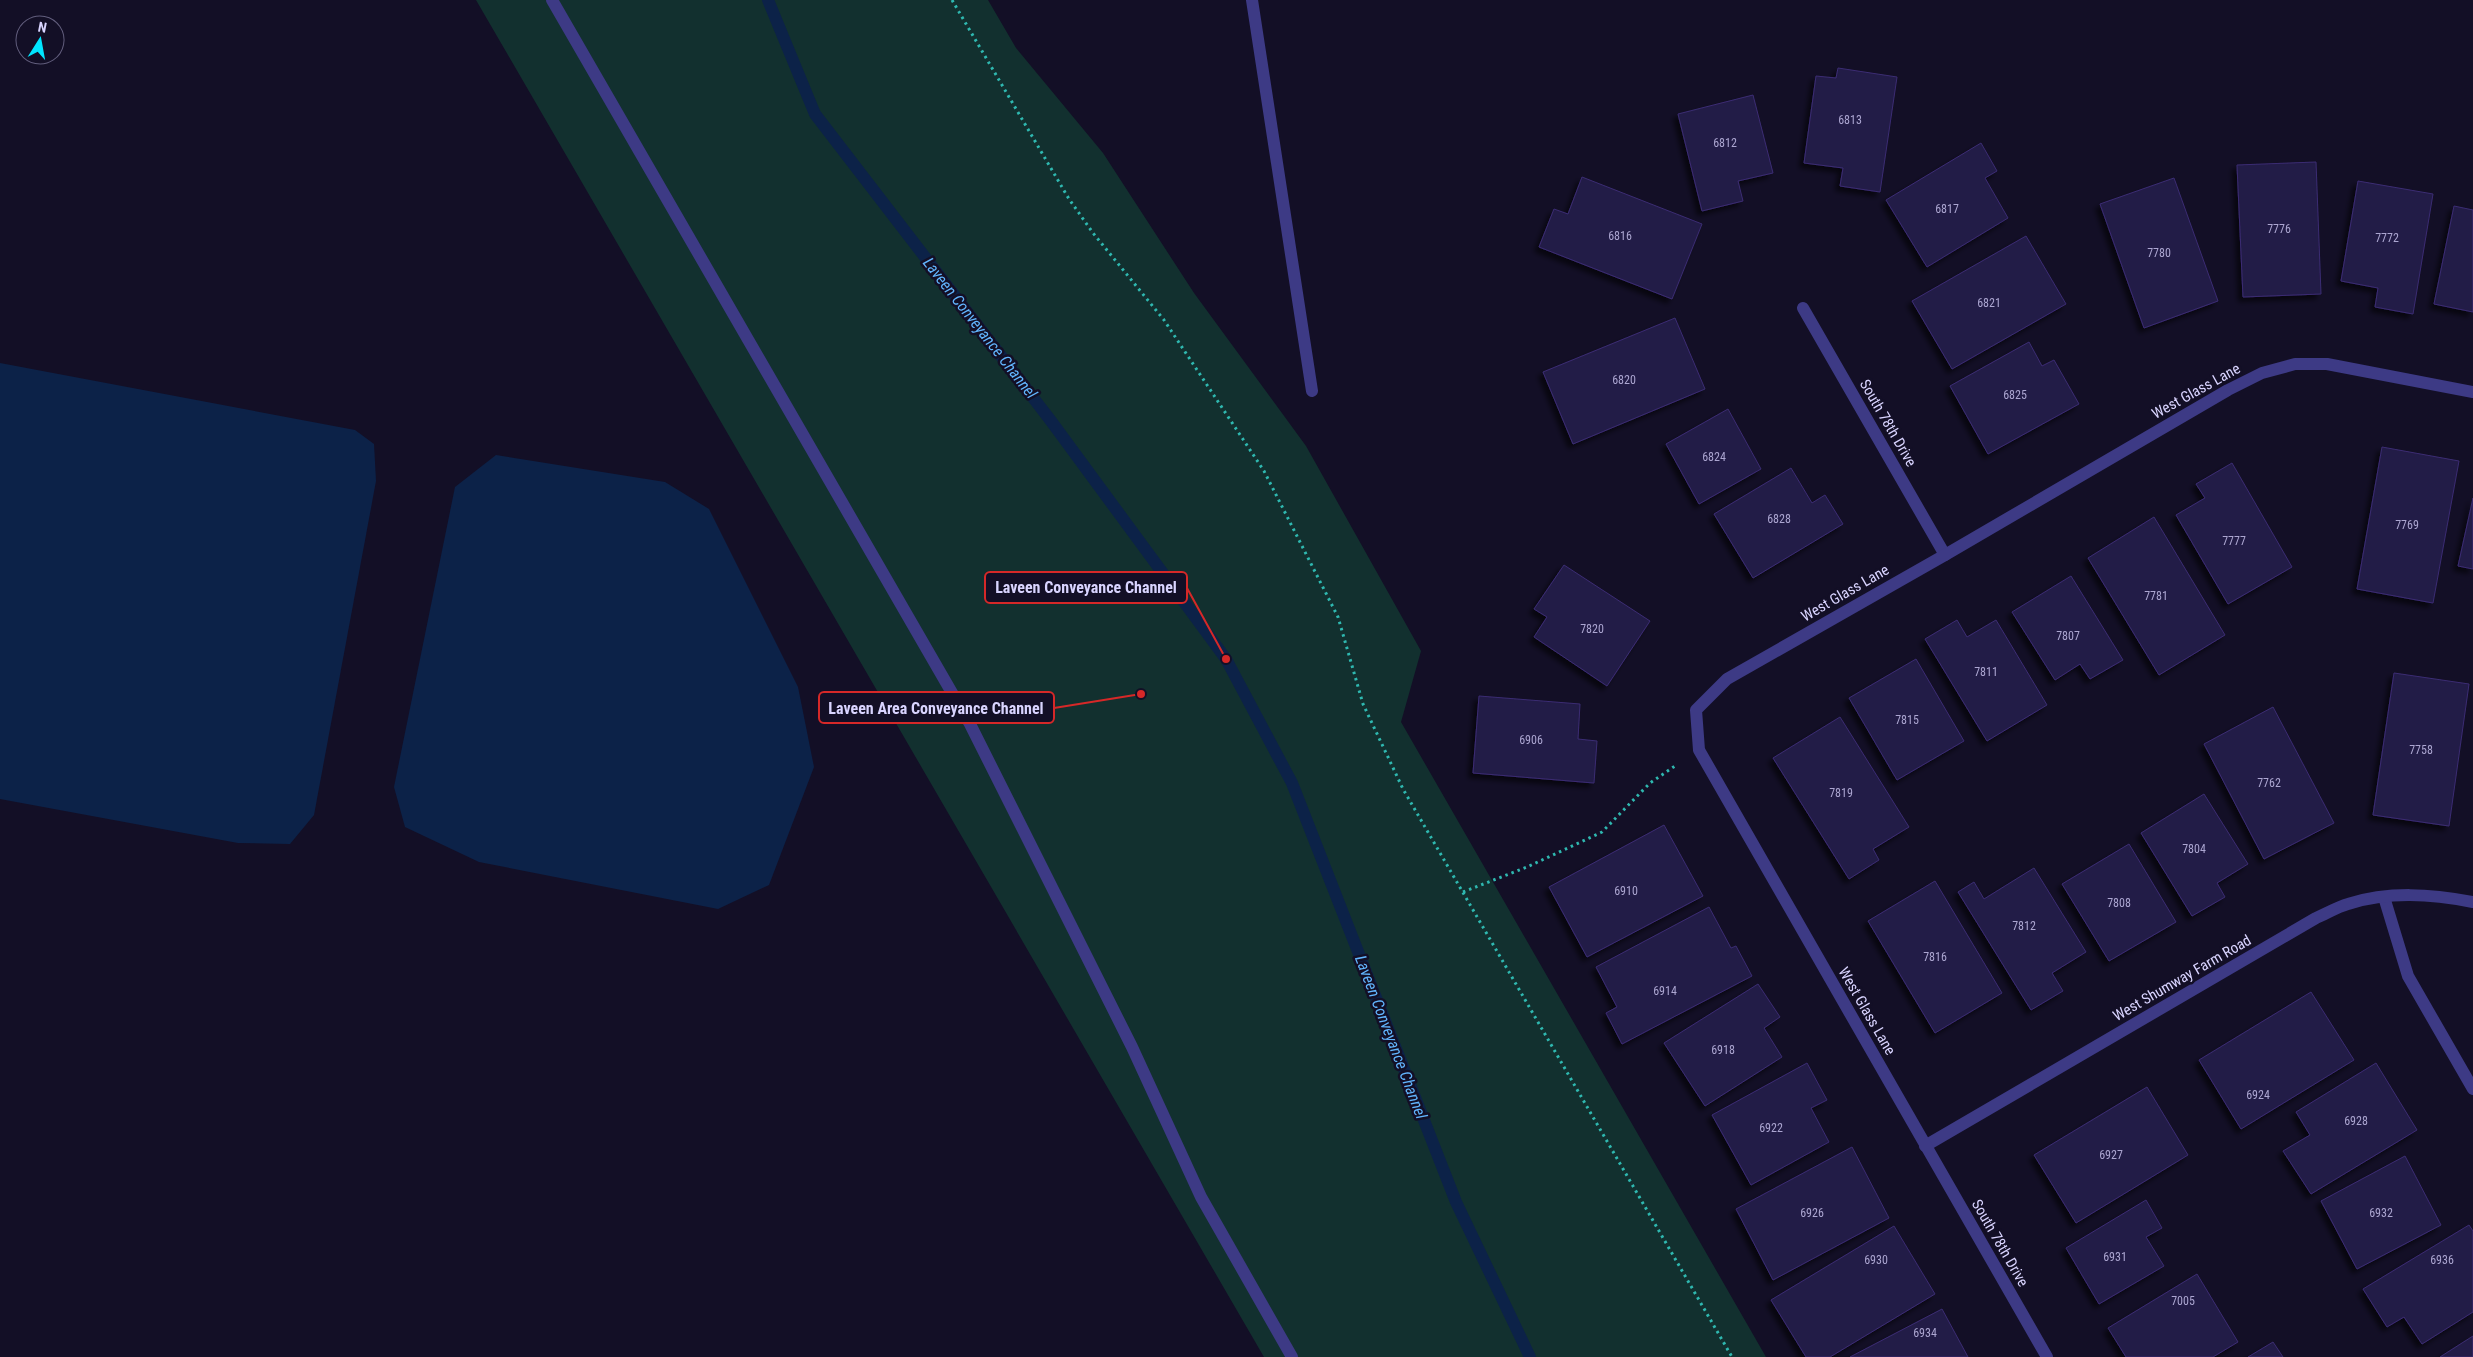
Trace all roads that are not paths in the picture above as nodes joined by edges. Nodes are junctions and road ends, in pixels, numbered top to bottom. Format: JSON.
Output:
{"nodes":[{"id":1,"x":552,"y":0,"type":"edge"},
{"id":2,"x":1252,"y":0,"type":"edge"},
{"id":3,"x":1802,"y":308,"type":"dead end"},
{"id":4,"x":1312,"y":391,"type":"dead end"},
{"id":5,"x":2473,"y":392,"type":"edge"},
{"id":6,"x":1945,"y":555,"type":"junction"},
{"id":7,"x":2384,"y":896,"type":"junction"},
{"id":8,"x":2473,"y":902,"type":"edge"},
{"id":9,"x":2473,"y":1089,"type":"edge"},
{"id":10,"x":1925,"y":1146,"type":"junction"},
{"id":11,"x":1292,"y":1357,"type":"edge"},
{"id":12,"x":2047,"y":1357,"type":"edge"}],
"edges":[{"from":1,"to":11,"type":"street"},
{"from":2,"to":4,"type":"street"},
{"from":3,"to":6,"type":"street","name":"South 78th Drive"},
{"from":5,"to":6,"type":"street","name":"West Glass Lane"},
{"from":6,"to":10,"type":"street","name":"West Glass Lane"},
{"from":7,"to":8,"type":"street","name":"West Shumway Farm Road"},
{"from":7,"to":9,"type":"street"},
{"from":7,"to":10,"type":"street","name":"West Shumway Farm Road"},
{"from":10,"to":12,"type":"street","name":"South 78th Drive"}]}
